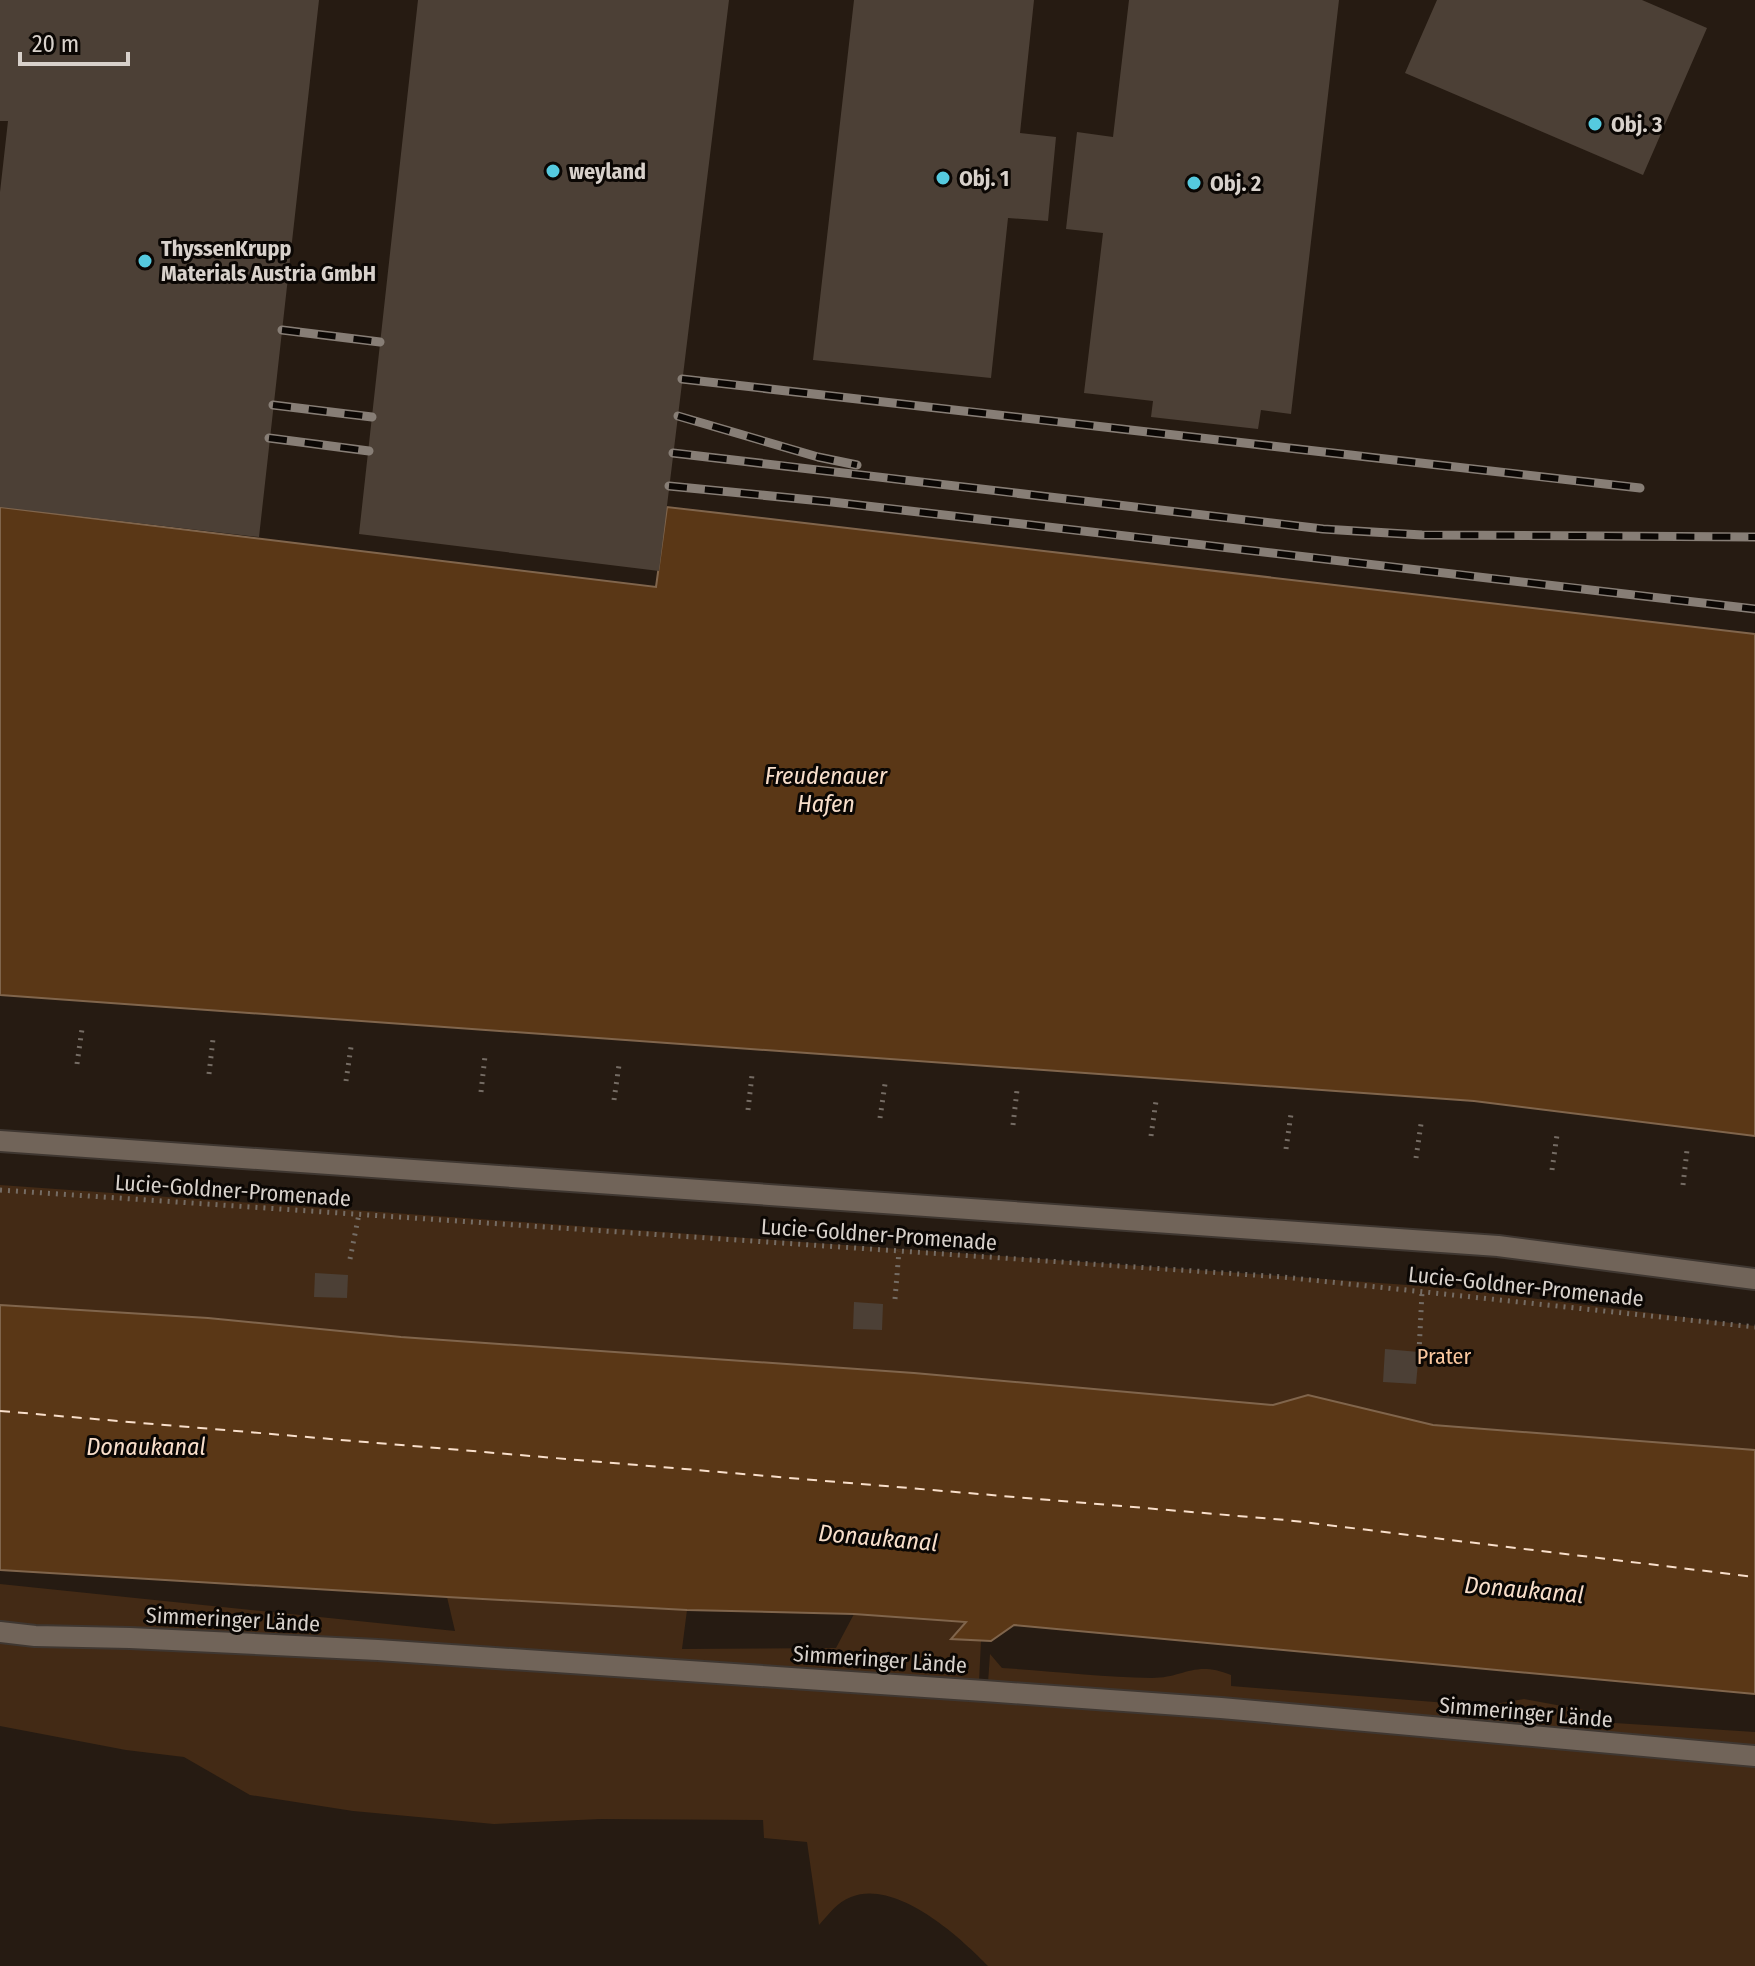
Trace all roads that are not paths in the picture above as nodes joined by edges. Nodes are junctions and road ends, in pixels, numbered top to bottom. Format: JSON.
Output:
{"nodes":[{"id":1,"x":0,"y":1141,"type":"edge"},
{"id":2,"x":1755,"y":1279,"type":"edge"},
{"id":3,"x":0,"y":1632,"type":"edge"},
{"id":4,"x":1755,"y":1756,"type":"edge"}],
"edges":[{"from":1,"to":2,"type":"lane"},
{"from":3,"to":4,"type":"lane","name":"Simmeringer Lände"}]}
